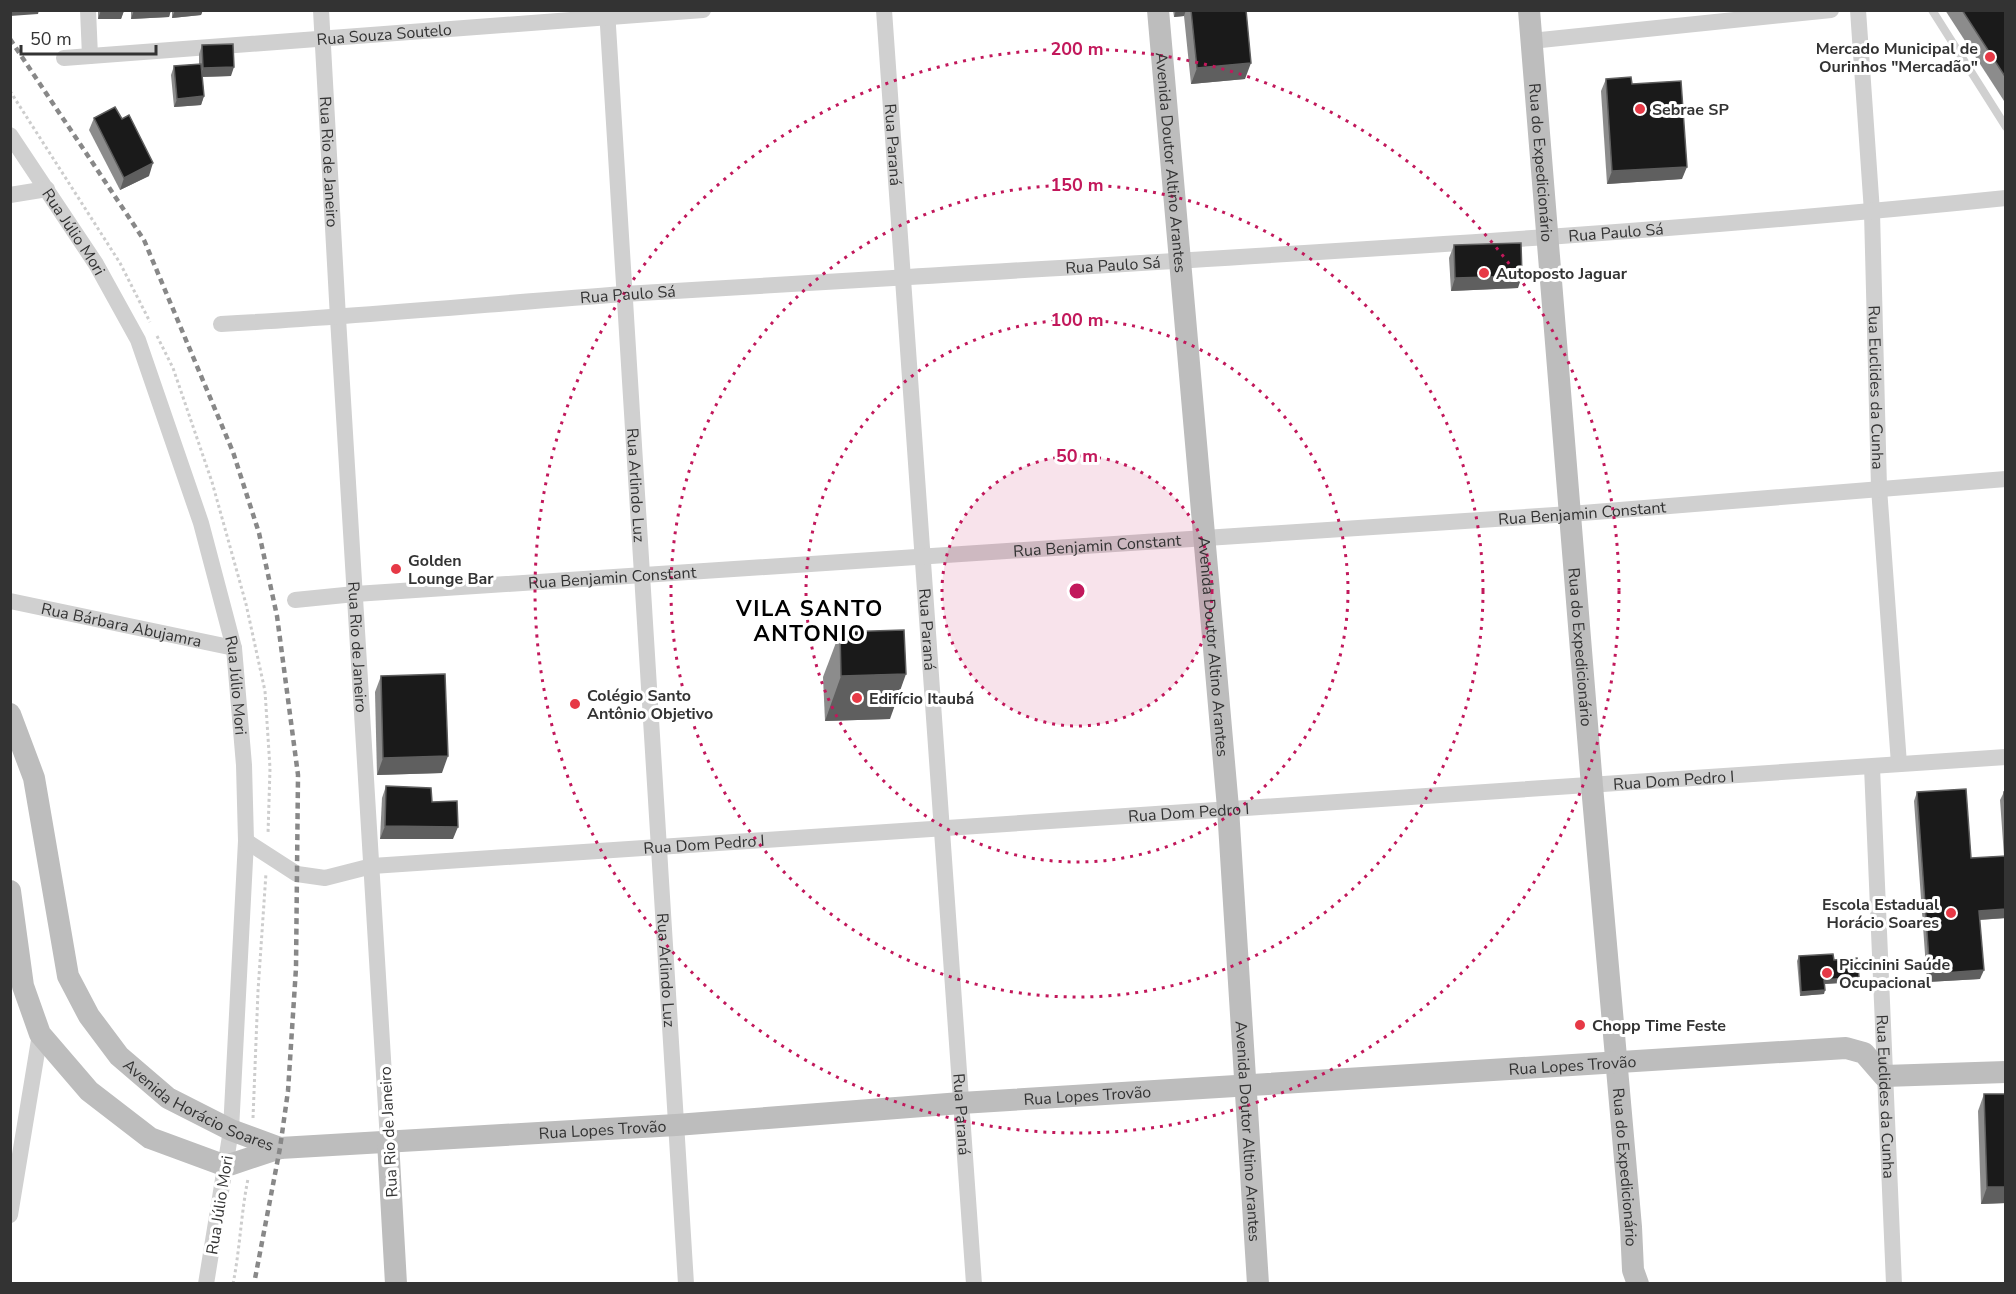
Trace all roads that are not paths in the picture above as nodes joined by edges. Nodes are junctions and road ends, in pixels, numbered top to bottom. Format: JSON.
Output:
{"nodes":[{"id":1,"x":88,"y":10,"type":"edge"},
{"id":2,"x":321,"y":10,"type":"edge"},
{"id":3,"x":703,"y":10,"type":"edge"},
{"id":4,"x":884,"y":10,"type":"edge"},
{"id":5,"x":1158,"y":10,"type":"edge"},
{"id":6,"x":1529,"y":10,"type":"edge"},
{"id":7,"x":1831,"y":10,"type":"edge"},
{"id":8,"x":1858,"y":10,"type":"edge"},
{"id":9,"x":1932,"y":10,"type":"edge"},
{"id":10,"x":607,"y":14,"type":"edge"},
{"id":11,"x":323,"y":37,"type":"junction"},
{"id":12,"x":1531,"y":41,"type":"junction"},
{"id":13,"x":90,"y":56,"type":"junction"},
{"id":14,"x":64,"y":58,"type":"dead end"},
{"id":15,"x":2006,"y":127,"type":"edge"},
{"id":16,"x":10,"y":135,"type":"edge"},
{"id":17,"x":47,"y":189,"type":"junction"},
{"id":18,"x":10,"y":195,"type":"edge"},
{"id":19,"x":2006,"y":198,"type":"edge"},
{"id":20,"x":1872,"y":212,"type":"junction"},
{"id":21,"x":1548,"y":236,"type":"junction"},
{"id":22,"x":1179,"y":261,"type":"junction"},
{"id":23,"x":903,"y":277,"type":"junction"},
{"id":24,"x":624,"y":294,"type":"junction"},
{"id":25,"x":338,"y":318,"type":"junction"},
{"id":26,"x":220,"y":324,"type":"dead end"},
{"id":27,"x":2006,"y":479,"type":"edge"},
{"id":28,"x":1879,"y":488,"type":"junction"},
{"id":29,"x":1570,"y":514,"type":"junction"},
{"id":30,"x":1204,"y":538,"type":"junction"},
{"id":31,"x":923,"y":556,"type":"junction"},
{"id":32,"x":642,"y":575,"type":"junction"},
{"id":33,"x":355,"y":594,"type":"junction"},
{"id":34,"x":295,"y":600,"type":"dead end"},
{"id":35,"x":10,"y":601,"type":"edge"},
{"id":36,"x":234,"y":648,"type":"junction"},
{"id":37,"x":10,"y":714,"type":"edge"},
{"id":38,"x":2006,"y":757,"type":"edge"},
{"id":39,"x":1899,"y":765,"type":"junction"},
{"id":40,"x":1872,"y":767,"type":"junction"},
{"id":41,"x":1592,"y":786,"type":"junction"},
{"id":42,"x":1228,"y":808,"type":"junction"},
{"id":43,"x":942,"y":828,"type":"junction"},
{"id":44,"x":246,"y":841,"type":"junction"},
{"id":45,"x":658,"y":847,"type":"junction"},
{"id":46,"x":372,"y":866,"type":"junction"},
{"id":47,"x":10,"y":891,"type":"edge"},
{"id":48,"x":17,"y":981,"type":"edge"},
{"id":49,"x":40,"y":1034,"type":"junction"},
{"id":50,"x":1616,"y":1063,"type":"junction"},
{"id":51,"x":2006,"y":1072,"type":"edge"},
{"id":52,"x":1884,"y":1076,"type":"junction"},
{"id":53,"x":1245,"y":1086,"type":"junction"},
{"id":54,"x":962,"y":1103,"type":"junction"},
{"id":55,"x":676,"y":1125,"type":"junction"},
{"id":56,"x":231,"y":1130,"type":"junction"},
{"id":57,"x":388,"y":1141,"type":"junction"},
{"id":58,"x":251,"y":1148,"type":"junction"},
{"id":59,"x":280,"y":1148,"type":"joint"},
{"id":60,"x":225,"y":1166,"type":"junction"},
{"id":61,"x":10,"y":1215,"type":"edge"},
{"id":62,"x":1634,"y":1279,"type":"edge"},
{"id":63,"x":206,"y":1284,"type":"edge"},
{"id":64,"x":396,"y":1284,"type":"edge"},
{"id":65,"x":686,"y":1284,"type":"edge"},
{"id":66,"x":974,"y":1284,"type":"edge"},
{"id":67,"x":1257,"y":1284,"type":"edge"},
{"id":68,"x":1894,"y":1284,"type":"edge"}],
"edges":[{"from":1,"to":13,"type":"street"},
{"from":2,"to":11,"type":"street","name":"Rua Rio de Janeiro"},
{"from":3,"to":10,"type":"street","name":"Rua Souza Soutelo"},
{"from":4,"to":23,"type":"street","name":"Rua Paraná"},
{"from":5,"to":22,"type":"main road","name":"Avenida Doutor Altino Arantes"},
{"from":6,"to":12,"type":"main road","name":"Rua do Expedicionário"},
{"from":7,"to":12,"type":"street"},
{"from":8,"to":20,"type":"street","name":"Rua Euclides da Cunha"},
{"from":9,"to":15,"type":"lane"},
{"from":10,"to":11,"type":"street","name":"Rua Souza Soutelo"},
{"from":10,"to":24,"type":"street","name":"Rua Arlindo Luz"},
{"from":11,"to":13,"type":"street","name":"Rua Souza Soutelo"},
{"from":11,"to":25,"type":"street","name":"Rua Rio de Janeiro"},
{"from":12,"to":21,"type":"main road","name":"Rua do Expedicionário"},
{"from":13,"to":14,"type":"street","name":"Rua Souza Soutelo"},
{"from":16,"to":17,"type":"street","name":"Rua Júlio Mori"},
{"from":17,"to":18,"type":"street"},
{"from":17,"to":36,"type":"street","name":"Rua Júlio Mori"},
{"from":19,"to":20,"type":"street","name":"Rua Paulo Sá"},
{"from":20,"to":21,"type":"street","name":"Rua Paulo Sá"},
{"from":20,"to":28,"type":"street","name":"Rua Euclides da Cunha"},
{"from":21,"to":22,"type":"street","name":"Rua Paulo Sá"},
{"from":21,"to":29,"type":"main road","name":"Rua do Expedicionário"},
{"from":22,"to":23,"type":"street","name":"Rua Paulo Sá"},
{"from":22,"to":30,"type":"main road","name":"Avenida Doutor Altino Arantes"},
{"from":23,"to":24,"type":"street","name":"Rua Paulo Sá"},
{"from":23,"to":31,"type":"street","name":"Rua Paraná"},
{"from":24,"to":25,"type":"street","name":"Rua Paulo Sá"},
{"from":24,"to":32,"type":"street","name":"Rua Arlindo Luz"},
{"from":25,"to":26,"type":"street","name":"Rua Paulo Sá"},
{"from":25,"to":33,"type":"street","name":"Rua Rio de Janeiro"},
{"from":27,"to":28,"type":"street","name":"Rua Benjamin Constant"},
{"from":28,"to":29,"type":"street","name":"Rua Benjamin Constant"},
{"from":28,"to":39,"type":"street","name":"Rua Euclides da Cunha"},
{"from":29,"to":30,"type":"street","name":"Rua Benjamin Constant"},
{"from":29,"to":41,"type":"main road","name":"Rua do Expedicionário"},
{"from":30,"to":31,"type":"street","name":"Rua Benjamin Constant"},
{"from":30,"to":42,"type":"main road","name":"Avenida Doutor Altino Arantes"},
{"from":31,"to":32,"type":"street","name":"Rua Benjamin Constant"},
{"from":31,"to":43,"type":"street","name":"Rua Paraná"},
{"from":32,"to":33,"type":"street","name":"Rua Benjamin Constant"},
{"from":32,"to":45,"type":"street","name":"Rua Arlindo Luz"},
{"from":33,"to":34,"type":"street","name":"Rua Benjamin Constant"},
{"from":33,"to":46,"type":"street","name":"Rua Rio de Janeiro"},
{"from":35,"to":36,"type":"street","name":"Rua Bárbara Abujamra"},
{"from":36,"to":44,"type":"street","name":"Rua Júlio Mori"},
{"from":37,"to":56,"type":"main road","name":"Avenida Horácio Soares"},
{"from":38,"to":39,"type":"street","name":"Rua Dom Pedro I"},
{"from":39,"to":40,"type":"street","name":"Rua Dom Pedro I"},
{"from":40,"to":41,"type":"street","name":"Rua Dom Pedro I"},
{"from":40,"to":52,"type":"street","name":"Rua Euclides da Cunha"},
{"from":41,"to":42,"type":"street","name":"Rua Dom Pedro I"},
{"from":41,"to":50,"type":"main road","name":"Rua do Expedicionário"},
{"from":42,"to":43,"type":"street","name":"Rua Dom Pedro I"},
{"from":42,"to":53,"type":"main road","name":"Avenida Doutor Altino Arantes"},
{"from":43,"to":45,"type":"street","name":"Rua Dom Pedro I"},
{"from":43,"to":54,"type":"street","name":"Rua Paraná"},
{"from":44,"to":46,"type":"street","name":"Rua Dom Pedro I"},
{"from":44,"to":56,"type":"street","name":"Rua Júlio Mori"},
{"from":45,"to":46,"type":"street","name":"Rua Dom Pedro I"},
{"from":45,"to":55,"type":"street","name":"Rua Arlindo Luz"},
{"from":46,"to":57,"type":"street","name":"Rua Rio de Janeiro"},
{"from":47,"to":48,"type":"main road"},
{"from":48,"to":49,"type":"main road"},
{"from":49,"to":60,"type":"main road"},
{"from":49,"to":61,"type":"street"},
{"from":50,"to":52,"type":"main road","name":"Rua Lopes Trovão"},
{"from":50,"to":53,"type":"main road","name":"Rua Lopes Trovão"},
{"from":50,"to":62,"type":"main road","name":"Rua do Expedicionário"},
{"from":51,"to":52,"type":"main road"},
{"from":52,"to":68,"type":"street","name":"Rua Euclides da Cunha"},
{"from":53,"to":54,"type":"main road","name":"Rua Lopes Trovão"},
{"from":53,"to":67,"type":"main road","name":"Avenida Doutor Altino Arantes"},
{"from":54,"to":55,"type":"main road","name":"Rua Lopes Trovão"},
{"from":54,"to":66,"type":"street","name":"Rua Paraná"},
{"from":55,"to":57,"type":"main road","name":"Rua Lopes Trovão"},
{"from":55,"to":65,"type":"street","name":"Rua Arlindo Luz"},
{"from":56,"to":58,"type":"main road","name":"Avenida Horácio Soares"},
{"from":56,"to":60,"type":"street","name":"Rua Júlio Mori"},
{"from":57,"to":59,"type":"main road","name":"Rua Lopes Trovão"},
{"from":57,"to":64,"type":"main road","name":"Rua Rio de Janeiro"},
{"from":58,"to":59,"type":"main road","name":"Avenida Horácio Soares"},
{"from":58,"to":60,"type":"main road","name":"Avenida Horácio Soares"},
{"from":60,"to":63,"type":"street","name":"Rua Júlio Mori"}]}
